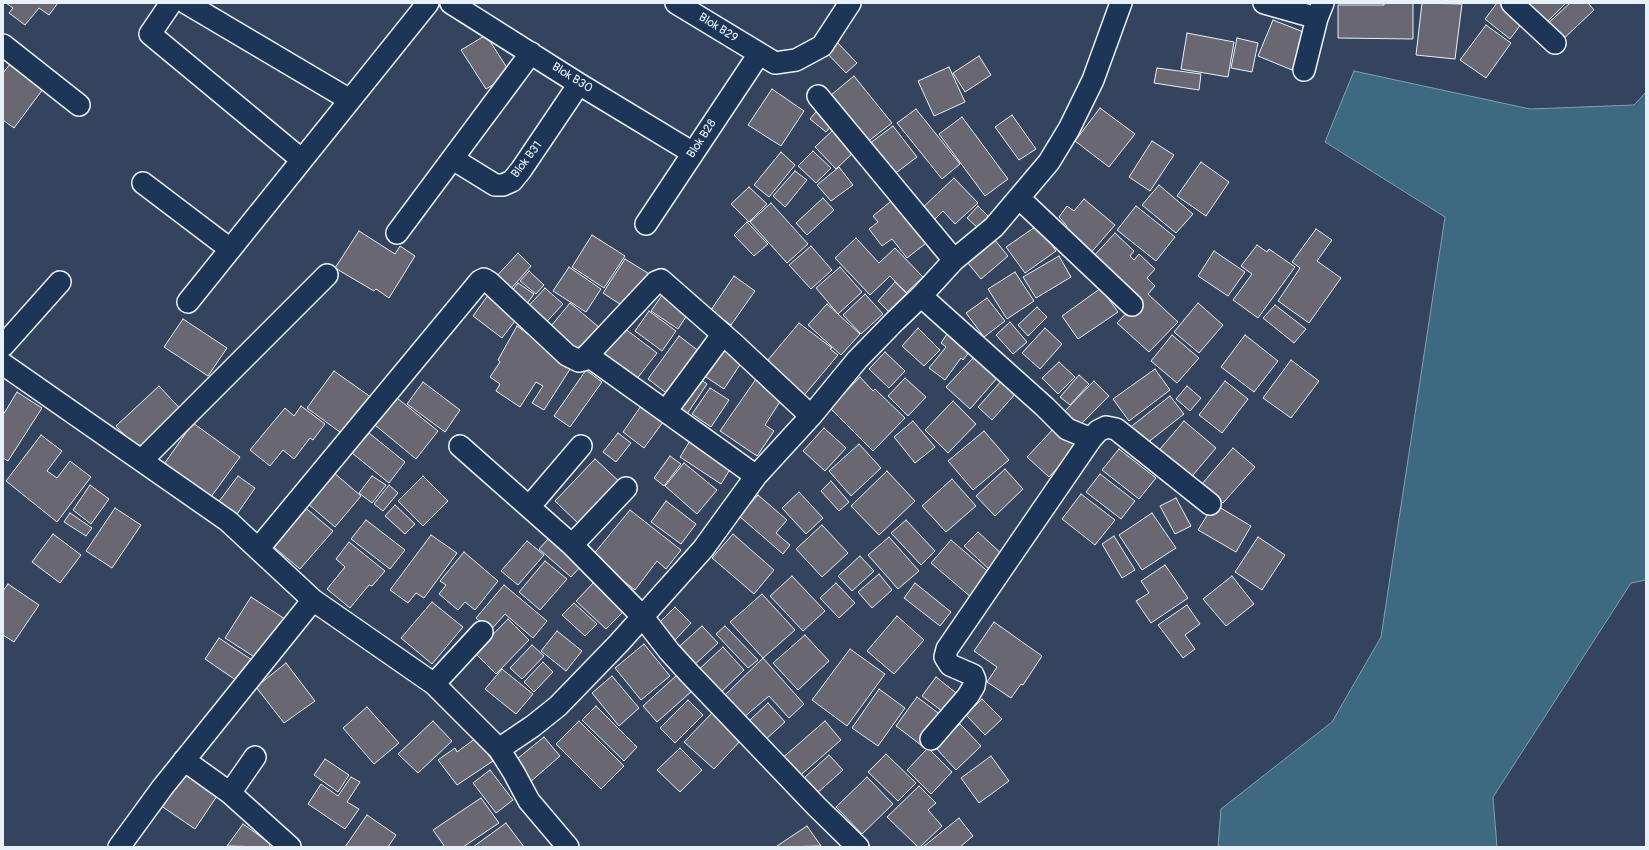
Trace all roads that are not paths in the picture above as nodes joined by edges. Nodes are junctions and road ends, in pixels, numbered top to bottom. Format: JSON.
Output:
{"nodes":[{"id":1,"x":171,"y":3,"type":"edge"},
{"id":2,"x":186,"y":3,"type":"edge"},
{"id":3,"x":428,"y":3,"type":"edge"},
{"id":4,"x":451,"y":3,"type":"edge"},
{"id":5,"x":676,"y":3,"type":"edge"},
{"id":6,"x":850,"y":3,"type":"edge"},
{"id":7,"x":1121,"y":3,"type":"edge"},
{"id":8,"x":1264,"y":3,"type":"edge"},
{"id":9,"x":1512,"y":3,"type":"edge"},
{"id":10,"x":1320,"y":11,"type":"edge"},
{"id":11,"x":1554,"y":43,"type":"dead end"},
{"id":12,"x":3,"y":45,"type":"edge"},
{"id":13,"x":531,"y":53,"type":"junction"},
{"id":14,"x":759,"y":54,"type":"junction"},
{"id":15,"x":1304,"y":70,"type":"dead end"},
{"id":16,"x":579,"y":84,"type":"junction"},
{"id":17,"x":818,"y":96,"type":"dead end"},
{"id":18,"x":350,"y":100,"type":"junction"},
{"id":19,"x":80,"y":105,"type":"dead end"},
{"id":20,"x":693,"y":153,"type":"junction"},
{"id":21,"x":453,"y":159,"type":"junction"},
{"id":22,"x":302,"y":160,"type":"junction"},
{"id":23,"x":144,"y":183,"type":"dead end"},
{"id":24,"x":1019,"y":198,"type":"junction"},
{"id":25,"x":646,"y":224,"type":"dead end"},
{"id":26,"x":397,"y":233,"type":"dead end"},
{"id":27,"x":230,"y":249,"type":"junction"},
{"id":28,"x":954,"y":260,"type":"junction"},
{"id":29,"x":327,"y":274,"type":"dead end"},
{"id":30,"x":60,"y":282,"type":"dead end"},
{"id":31,"x":921,"y":296,"type":"junction"},
{"id":32,"x":188,"y":302,"type":"dead end"},
{"id":33,"x":1132,"y":305,"type":"dead end"},
{"id":34,"x":723,"y":334,"type":"junction"},
{"id":35,"x":3,"y":346,"type":"edge"},
{"id":36,"x":588,"y":355,"type":"junction"},
{"id":37,"x":6,"y":371,"type":"edge"},
{"id":38,"x":666,"y":411,"type":"junction"},
{"id":39,"x":811,"y":416,"type":"junction"},
{"id":40,"x":1091,"y":440,"type":"junction"},
{"id":41,"x":460,"y":446,"type":"dead end"},
{"id":42,"x":581,"y":446,"type":"dead end"},
{"id":43,"x":142,"y":460,"type":"junction"},
{"id":44,"x":756,"y":476,"type":"junction"},
{"id":45,"x":626,"y":488,"type":"dead end"},
{"id":46,"x":1210,"y":504,"type":"dead end"},
{"id":47,"x":530,"y":507,"type":"junction"},
{"id":48,"x":572,"y":545,"type":"junction"},
{"id":49,"x":258,"y":549,"type":"junction"},
{"id":50,"x":313,"y":600,"type":"junction"},
{"id":51,"x":642,"y":616,"type":"junction"},
{"id":52,"x":482,"y":632,"type":"dead end"},
{"id":53,"x":434,"y":684,"type":"junction"},
{"id":54,"x":931,"y":739,"type":"dead end"},
{"id":55,"x":499,"y":749,"type":"junction"},
{"id":56,"x":255,"y":757,"type":"dead end"},
{"id":57,"x":184,"y":760,"type":"junction"},
{"id":58,"x":230,"y":794,"type":"junction"},
{"id":59,"x":563,"y":846,"type":"edge"},
{"id":60,"x":119,"y":847,"type":"edge"},
{"id":61,"x":290,"y":847,"type":"edge"},
{"id":62,"x":858,"y":847,"type":"edge"}],
"edges":[{"from":1,"to":22,"type":"street"},
{"from":2,"to":18,"type":"street"},
{"from":3,"to":18,"type":"street"},
{"from":4,"to":13,"type":"street","name":"Blok B30"},
{"from":5,"to":14,"type":"street","name":"Blok B29"},
{"from":6,"to":14,"type":"street","name":"Blok B29"},
{"from":7,"to":24,"type":"street"},
{"from":8,"to":10,"type":"street"},
{"from":9,"to":11,"type":"street"},
{"from":10,"to":15,"type":"street"},
{"from":12,"to":19,"type":"street"},
{"from":13,"to":16,"type":"street","name":"Blok B30"},
{"from":13,"to":21,"type":"street"},
{"from":14,"to":20,"type":"street","name":"Blok B28"},
{"from":16,"to":20,"type":"street","name":"Blok B30"},
{"from":16,"to":21,"type":"street","name":"Blok B31"},
{"from":17,"to":28,"type":"street"},
{"from":18,"to":22,"type":"street"},
{"from":20,"to":25,"type":"street","name":"Blok B28"},
{"from":21,"to":26,"type":"street"},
{"from":22,"to":27,"type":"street"},
{"from":23,"to":27,"type":"street"},
{"from":24,"to":28,"type":"street"},
{"from":24,"to":33,"type":"street"},
{"from":27,"to":32,"type":"street"},
{"from":28,"to":31,"type":"street"},
{"from":29,"to":43,"type":"street"},
{"from":30,"to":35,"type":"street"},
{"from":31,"to":39,"type":"street"},
{"from":31,"to":40,"type":"street"},
{"from":34,"to":36,"type":"street"},
{"from":34,"to":38,"type":"street"},
{"from":34,"to":39,"type":"street"},
{"from":36,"to":38,"type":"street"},
{"from":36,"to":49,"type":"street"},
{"from":37,"to":43,"type":"street"},
{"from":38,"to":44,"type":"street"},
{"from":39,"to":44,"type":"street"},
{"from":40,"to":46,"type":"street"},
{"from":40,"to":54,"type":"street"},
{"from":41,"to":47,"type":"street"},
{"from":42,"to":47,"type":"street"},
{"from":43,"to":49,"type":"street"},
{"from":44,"to":51,"type":"street"},
{"from":45,"to":48,"type":"street"},
{"from":47,"to":48,"type":"street"},
{"from":48,"to":51,"type":"street"},
{"from":49,"to":50,"type":"street"},
{"from":50,"to":53,"type":"street"},
{"from":50,"to":57,"type":"street"},
{"from":51,"to":55,"type":"street"},
{"from":51,"to":62,"type":"street"},
{"from":52,"to":53,"type":"street"},
{"from":53,"to":55,"type":"street"},
{"from":55,"to":59,"type":"street"},
{"from":56,"to":58,"type":"street"},
{"from":57,"to":58,"type":"street"},
{"from":57,"to":60,"type":"street"},
{"from":58,"to":61,"type":"street"}]}
